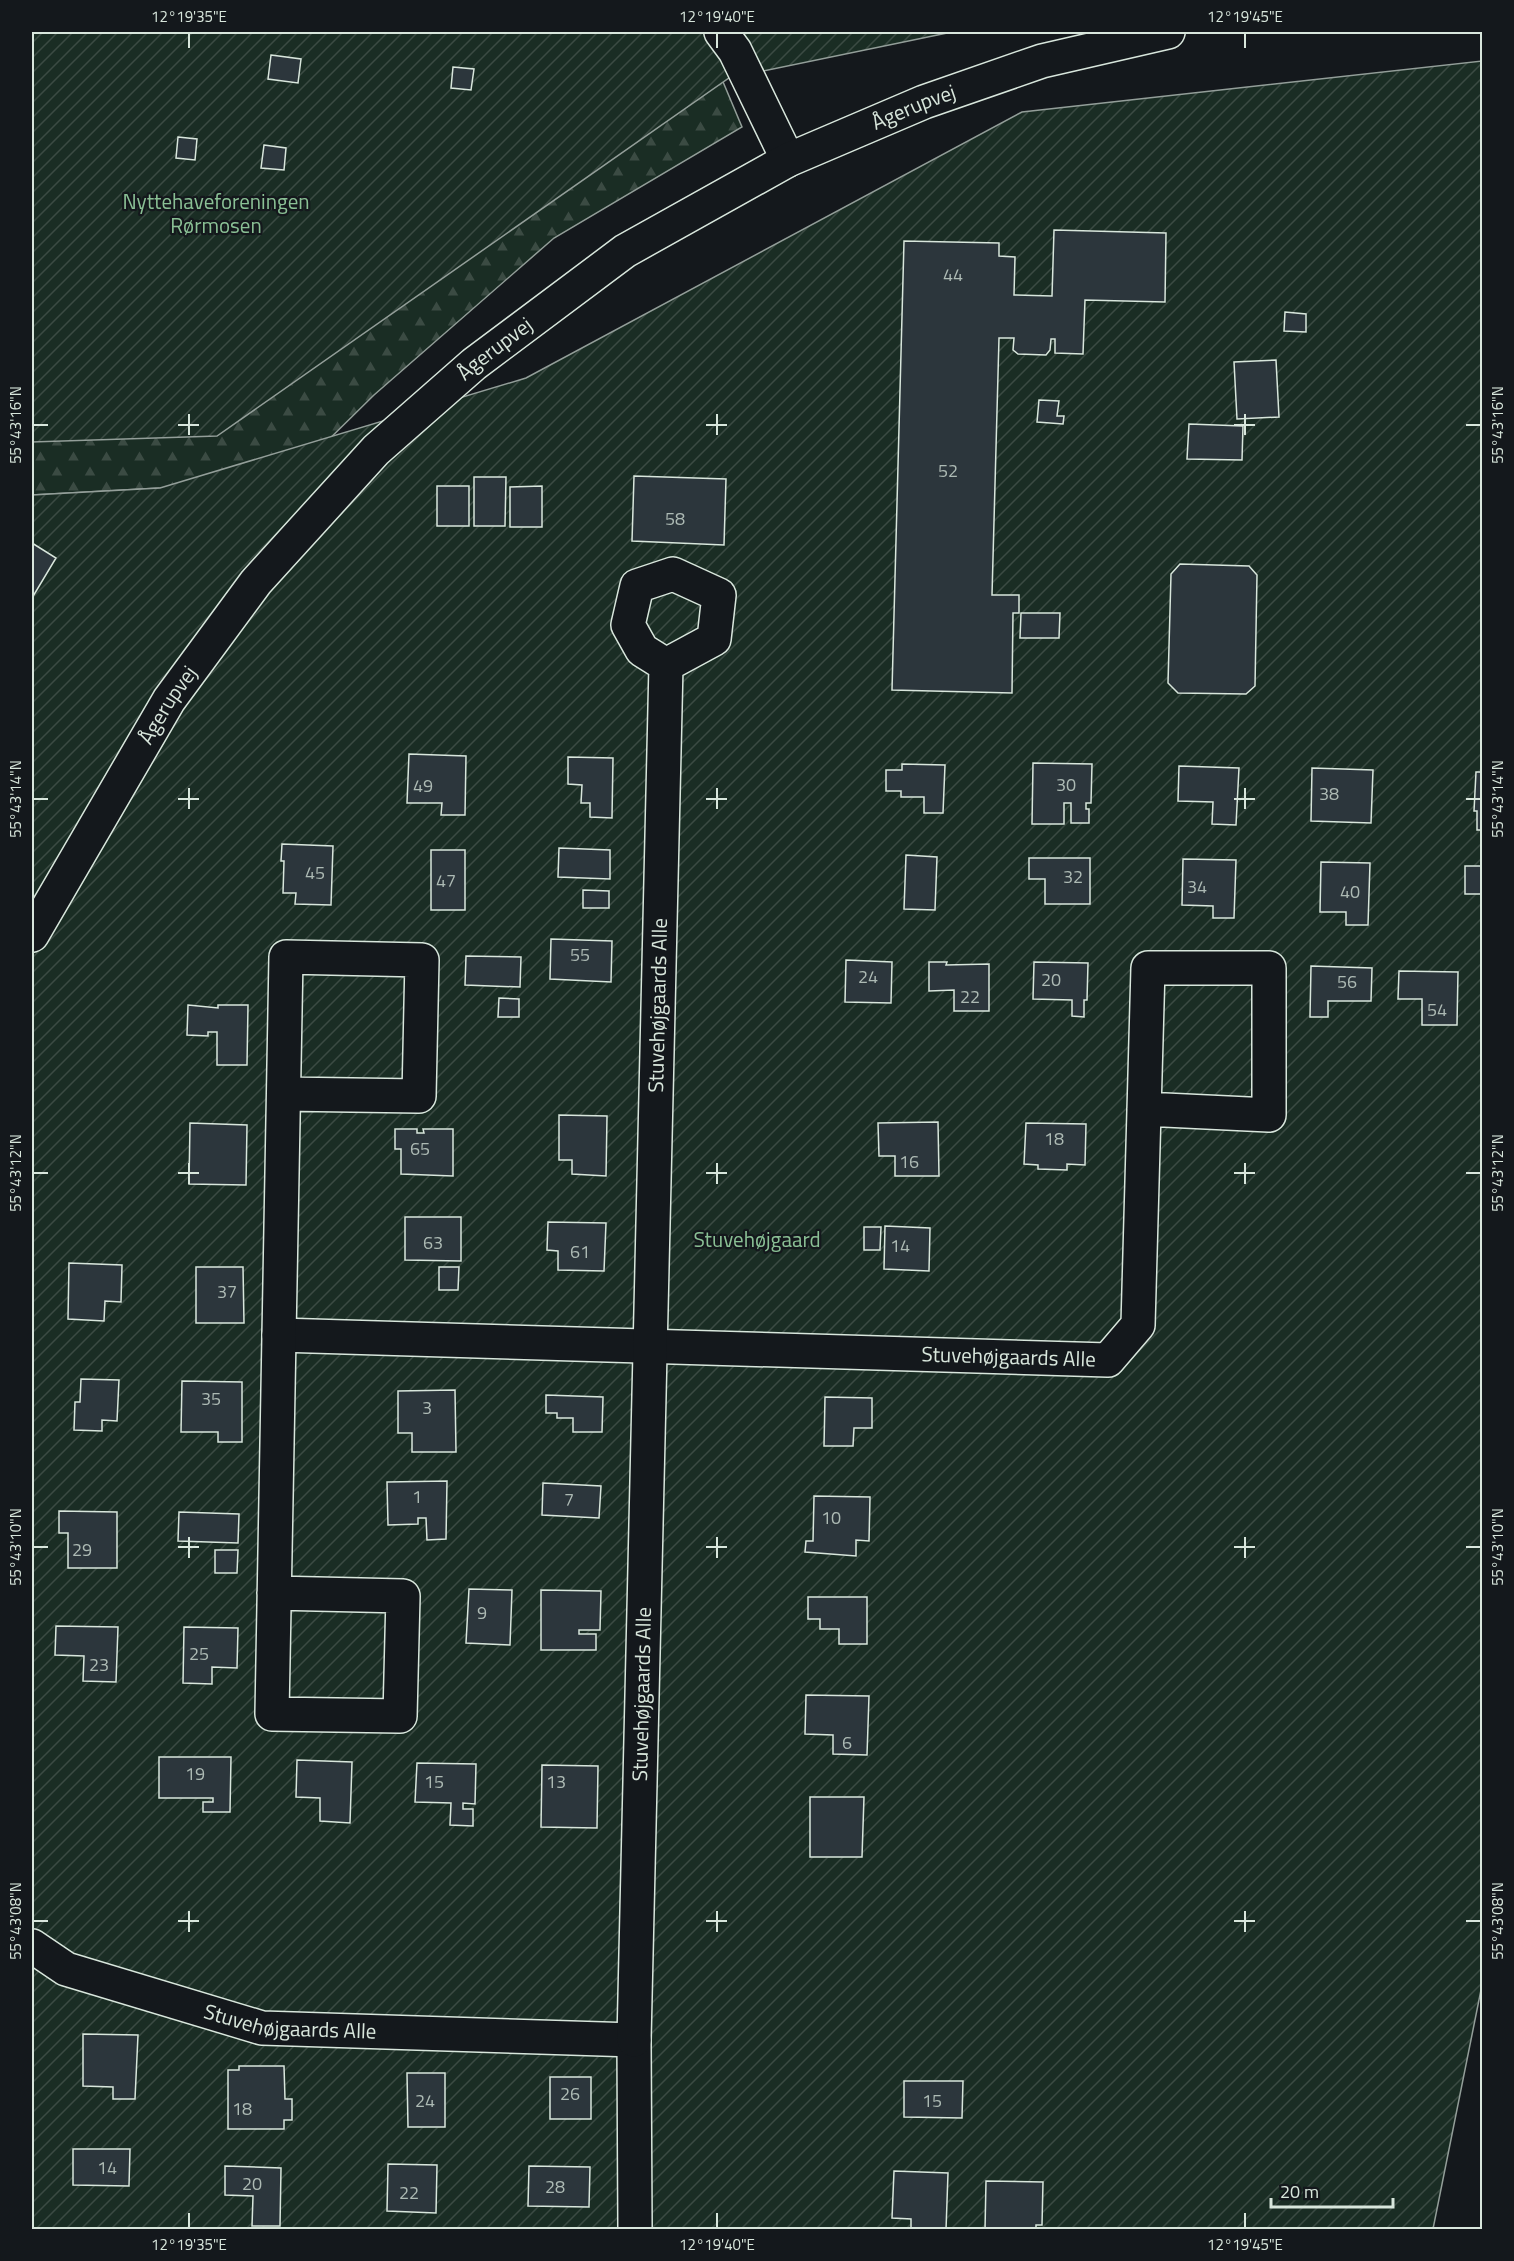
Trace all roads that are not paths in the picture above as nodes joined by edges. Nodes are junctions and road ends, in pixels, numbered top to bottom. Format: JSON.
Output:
{"nodes":[{"id":1,"x":721,"y":32,"type":"edge"},
{"id":2,"x":1168,"y":32,"type":"edge"},
{"id":3,"x":788,"y":160,"type":"junction"},
{"id":4,"x":666,"y":665,"type":"dead end"},
{"id":5,"x":32,"y":935,"type":"edge"},
{"id":6,"x":284,"y":1094,"type":"junction"},
{"id":7,"x":1144,"y":1109,"type":"junction"},
{"id":8,"x":279,"y":1335,"type":"junction"},
{"id":9,"x":650,"y":1345,"type":"junction"},
{"id":10,"x":274,"y":1593,"type":"junction"},
{"id":11,"x":32,"y":1946,"type":"edge"},
{"id":12,"x":634,"y":2040,"type":"junction"},
{"id":13,"x":635,"y":2229,"type":"edge"}],
"edges":[{"from":1,"to":3,"type":"street"},
{"from":2,"to":3,"type":"street","name":"Ågerupvej"},
{"from":3,"to":5,"type":"street","name":"Ågerupvej"},
{"from":4,"to":9,"type":"street","name":"Stuvehøjgaards Alle"},
{"from":6,"to":6,"type":"street"},
{"from":6,"to":8,"type":"street"},
{"from":7,"to":7,"type":"street","name":"Stuvehøjgaards Alle"},
{"from":7,"to":9,"type":"street","name":"Stuvehøjgaards Alle"},
{"from":8,"to":9,"type":"street","name":"Stuvehøjgaards Alle"},
{"from":8,"to":10,"type":"street"},
{"from":9,"to":12,"type":"street","name":"Stuvehøjgaards Alle"},
{"from":10,"to":10,"type":"street"},
{"from":11,"to":12,"type":"street","name":"Stuvehøjgaards Alle"},
{"from":12,"to":13,"type":"street","name":"Stuvehøjgaards Alle"}]}
